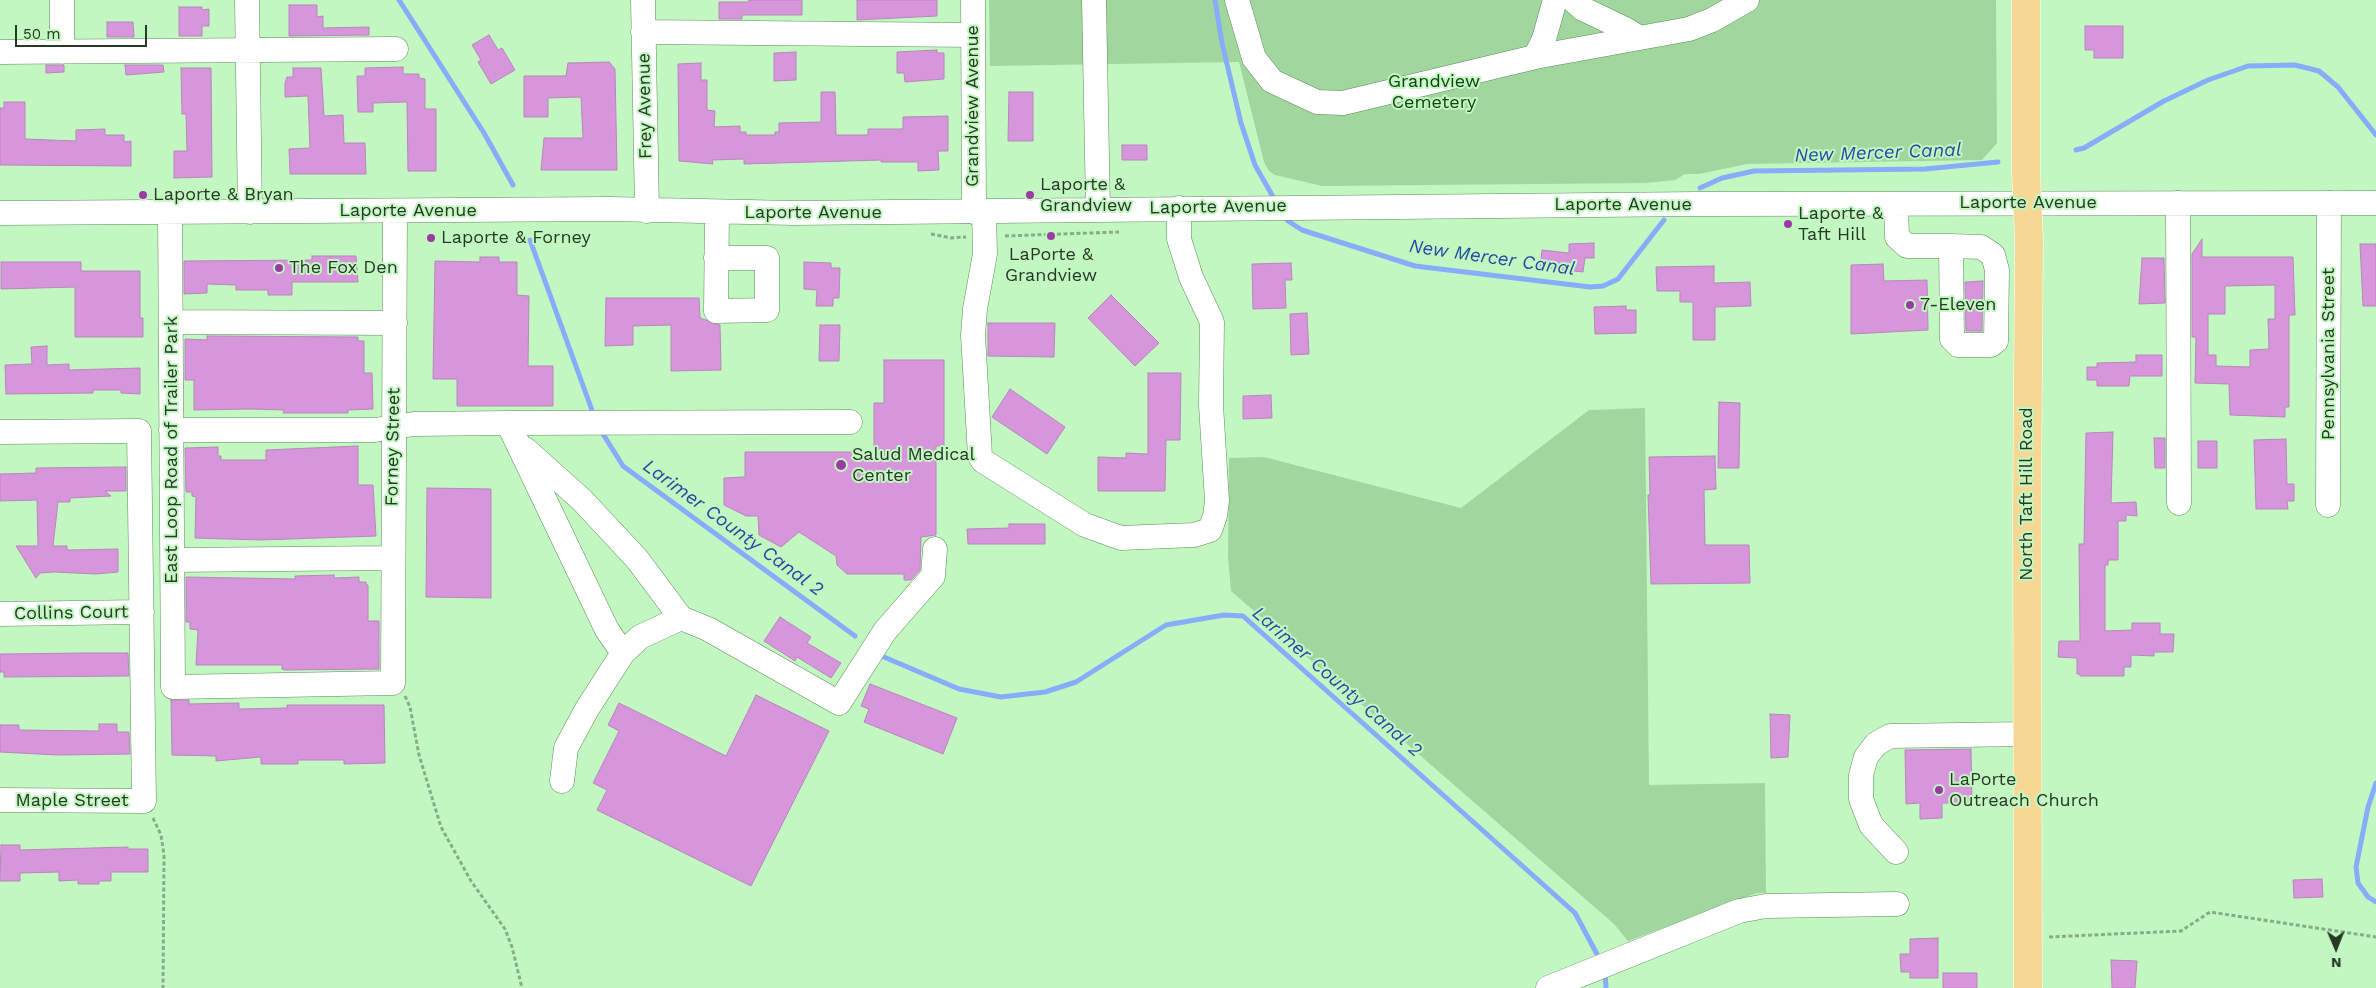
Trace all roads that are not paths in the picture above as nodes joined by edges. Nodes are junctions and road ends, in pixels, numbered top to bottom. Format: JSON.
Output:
{"nodes":[{"id":1,"x":62,"y":0,"type":"edge"},
{"id":2,"x":247,"y":0,"type":"edge"},
{"id":3,"x":643,"y":0,"type":"edge"},
{"id":4,"x":973,"y":0,"type":"edge"},
{"id":5,"x":1094,"y":0,"type":"edge"},
{"id":6,"x":1237,"y":0,"type":"edge"},
{"id":7,"x":1555,"y":0,"type":"edge"},
{"id":8,"x":1573,"y":0,"type":"edge"},
{"id":9,"x":1747,"y":0,"type":"edge"},
{"id":10,"x":2026,"y":0,"type":"edge"},
{"id":11,"x":643,"y":32,"type":"junction"},
{"id":12,"x":973,"y":35,"type":"junction"},
{"id":13,"x":1638,"y":38,"type":"junction"},
{"id":14,"x":396,"y":49,"type":"dead end"},
{"id":15,"x":247,"y":50,"type":"junction"},
{"id":16,"x":0,"y":52,"type":"edge"},
{"id":17,"x":62,"y":52,"type":"junction"},
{"id":18,"x":1535,"y":58,"type":"junction"},
{"id":19,"x":2028,"y":203,"type":"junction"},
{"id":20,"x":2178,"y":203,"type":"junction"},
{"id":21,"x":2329,"y":203,"type":"junction"},
{"id":22,"x":2376,"y":203,"type":"edge"},
{"id":23,"x":1896,"y":204,"type":"junction"},
{"id":24,"x":1179,"y":208,"type":"junction"},
{"id":25,"x":1098,"y":209,"type":"junction"},
{"id":26,"x":647,"y":211,"type":"junction"},
{"id":27,"x":250,"y":212,"type":"junction"},
{"id":28,"x":395,"y":212,"type":"junction"},
{"id":29,"x":717,"y":212,"type":"junction"},
{"id":30,"x":979,"y":212,"type":"junction"},
{"id":31,"x":0,"y":213,"type":"edge"},
{"id":32,"x":170,"y":213,"type":"junction"},
{"id":33,"x":1950,"y":246,"type":"junction"},
{"id":34,"x":716,"y":258,"type":"junction"},
{"id":35,"x":1996,"y":309,"type":"junction"},
{"id":36,"x":2029,"y":310,"type":"junction"},
{"id":37,"x":172,"y":322,"type":"junction"},
{"id":38,"x":395,"y":323,"type":"junction"},
{"id":39,"x":850,"y":422,"type":"dead end"},
{"id":40,"x":393,"y":426,"type":"junction"},
{"id":41,"x":171,"y":430,"type":"junction"},
{"id":42,"x":0,"y":432,"type":"edge"},
{"id":43,"x":513,"y":432,"type":"junction"},
{"id":44,"x":2179,"y":503,"type":"dead end"},
{"id":45,"x":2328,"y":505,"type":"dead end"},
{"id":46,"x":935,"y":549,"type":"dead end"},
{"id":47,"x":392,"y":558,"type":"junction"},
{"id":48,"x":173,"y":560,"type":"junction"},
{"id":49,"x":142,"y":612,"type":"junction"},
{"id":50,"x":0,"y":614,"type":"edge"},
{"id":51,"x":681,"y":618,"type":"junction"},
{"id":52,"x":623,"y":653,"type":"junction"},
{"id":53,"x":173,"y":687,"type":"joint"},
{"id":54,"x":2027,"y":734,"type":"junction"},
{"id":55,"x":562,"y":781,"type":"dead end"},
{"id":56,"x":0,"y":800,"type":"edge"},
{"id":57,"x":1896,"y":852,"type":"dead end"},
{"id":58,"x":1896,"y":904,"type":"dead end"},
{"id":59,"x":1548,"y":988,"type":"edge"},
{"id":60,"x":2028,"y":988,"type":"edge"}],
"edges":[{"from":1,"to":17,"type":"street"},
{"from":2,"to":15,"type":"street"},
{"from":3,"to":11,"type":"street","name":"Frey Avenue"},
{"from":4,"to":12,"type":"street","name":"Grandview Avenue"},
{"from":5,"to":25,"type":"street"},
{"from":6,"to":18,"type":"street"},
{"from":7,"to":18,"type":"street"},
{"from":8,"to":13,"type":"street"},
{"from":9,"to":13,"type":"street"},
{"from":10,"to":19,"type":"main road","name":"North Taft Hill Road"},
{"from":11,"to":12,"type":"street"},
{"from":11,"to":26,"type":"street","name":"Frey Avenue"},
{"from":12,"to":30,"type":"street","name":"Grandview Avenue"},
{"from":13,"to":18,"type":"street"},
{"from":14,"to":15,"type":"street"},
{"from":15,"to":17,"type":"street"},
{"from":15,"to":27,"type":"street"},
{"from":16,"to":17,"type":"street"},
{"from":19,"to":20,"type":"street","name":"Laporte Avenue"},
{"from":19,"to":23,"type":"street","name":"Laporte Avenue"},
{"from":19,"to":36,"type":"main road","name":"North Taft Hill Road"},
{"from":20,"to":21,"type":"street","name":"Laporte Avenue"},
{"from":20,"to":44,"type":"street"},
{"from":21,"to":22,"type":"street","name":"Laporte Avenue"},
{"from":21,"to":45,"type":"street","name":"Pennsylvania Street"},
{"from":23,"to":24,"type":"street","name":"Laporte Avenue"},
{"from":23,"to":33,"type":"street"},
{"from":24,"to":25,"type":"street","name":"Laporte Avenue"},
{"from":24,"to":30,"type":"street","name":"Grandview Avenue"},
{"from":25,"to":30,"type":"street","name":"Laporte Avenue"},
{"from":26,"to":28,"type":"street","name":"Laporte Avenue"},
{"from":26,"to":29,"type":"street","name":"Laporte Avenue"},
{"from":27,"to":28,"type":"street","name":"Laporte Avenue"},
{"from":27,"to":32,"type":"street","name":"Laporte Avenue"},
{"from":28,"to":38,"type":"street","name":"Forney Street"},
{"from":29,"to":30,"type":"street","name":"Laporte Avenue"},
{"from":29,"to":34,"type":"street"},
{"from":31,"to":32,"type":"street","name":"Laporte Avenue"},
{"from":32,"to":37,"type":"street","name":"East Loop Road of Trailer Park"},
{"from":33,"to":35,"type":"street"},
{"from":33,"to":35,"type":"street"},
{"from":34,"to":34,"type":"street"},
{"from":35,"to":36,"type":"street"},
{"from":36,"to":54,"type":"main road","name":"North Taft Hill Road"},
{"from":37,"to":38,"type":"street"},
{"from":37,"to":41,"type":"street","name":"East Loop Road of Trailer Park"},
{"from":38,"to":40,"type":"street","name":"Forney Street"},
{"from":39,"to":43,"type":"street"},
{"from":40,"to":41,"type":"street"},
{"from":40,"to":43,"type":"street"},
{"from":40,"to":47,"type":"street","name":"Forney Street"},
{"from":41,"to":48,"type":"street","name":"East Loop Road of Trailer Park"},
{"from":42,"to":49,"type":"street"},
{"from":43,"to":51,"type":"street"},
{"from":43,"to":52,"type":"street"},
{"from":46,"to":51,"type":"street"},
{"from":47,"to":48,"type":"street"},
{"from":47,"to":53,"type":"street","name":"Forney Street"},
{"from":48,"to":53,"type":"street","name":"East Loop Road of Trailer Park"},
{"from":49,"to":50,"type":"street","name":"Collins Court"},
{"from":49,"to":56,"type":"street","name":"Maple Street"},
{"from":51,"to":52,"type":"street"},
{"from":52,"to":55,"type":"street"},
{"from":54,"to":57,"type":"street"},
{"from":54,"to":60,"type":"main road","name":"North Taft Hill Road"},
{"from":58,"to":59,"type":"street"}]}
